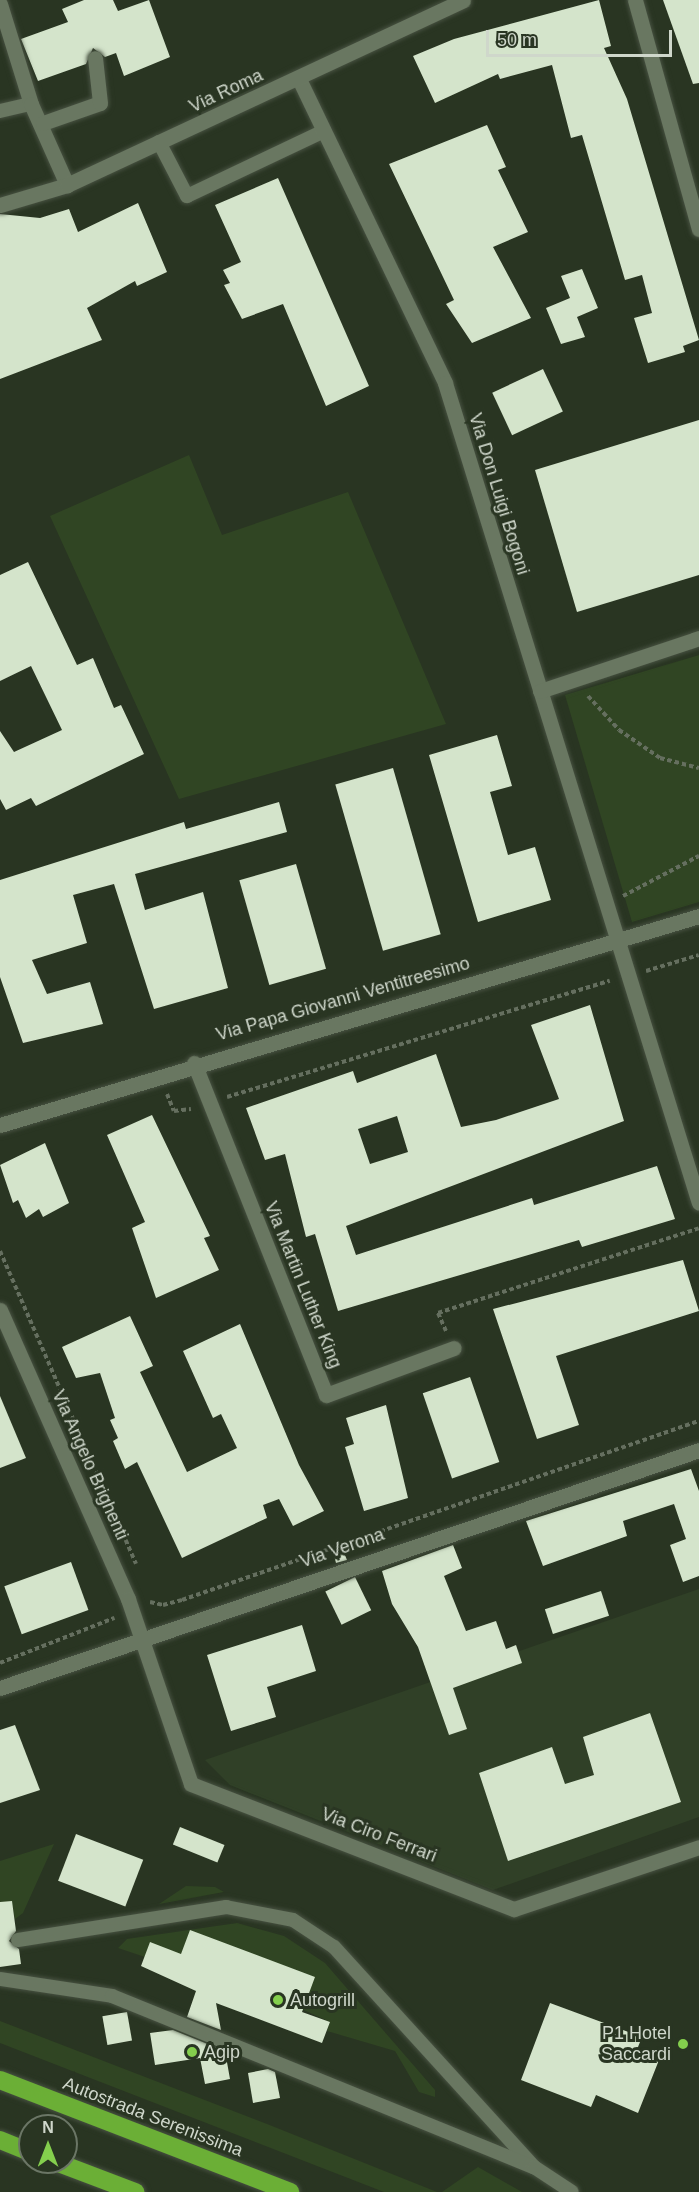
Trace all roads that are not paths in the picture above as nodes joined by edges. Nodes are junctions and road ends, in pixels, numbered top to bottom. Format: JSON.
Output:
{"nodes":[{"id":1,"x":463,"y":0,"type":"edge"},
{"id":2,"x":635,"y":0,"type":"edge"},
{"id":3,"x":0,"y":4,"type":"edge"},
{"id":4,"x":95,"y":58,"type":"dead end"},
{"id":5,"x":299,"y":79,"type":"junction"},
{"id":6,"x":31,"y":104,"type":"junction"},
{"id":7,"x":0,"y":111,"type":"edge"},
{"id":8,"x":43,"y":123,"type":"junction"},
{"id":9,"x":324,"y":131,"type":"junction"},
{"id":10,"x":159,"y":142,"type":"junction"},
{"id":11,"x":67,"y":185,"type":"junction"},
{"id":12,"x":0,"y":205,"type":"edge"},
{"id":13,"x":699,"y":229,"type":"edge"},
{"id":14,"x":699,"y":638,"type":"edge"},
{"id":15,"x":540,"y":691,"type":"junction"},
{"id":16,"x":699,"y":916,"type":"edge"},
{"id":17,"x":617,"y":939,"type":"junction"},
{"id":18,"x":194,"y":1063,"type":"junction"},
{"id":19,"x":0,"y":1125,"type":"edge"},
{"id":20,"x":699,"y":1203,"type":"edge"},
{"id":21,"x":0,"y":1310,"type":"edge"},
{"id":22,"x":454,"y":1348,"type":"road end"},
{"id":23,"x":699,"y":1450,"type":"edge"},
{"id":24,"x":143,"y":1637,"type":"junction"},
{"id":25,"x":0,"y":1688,"type":"edge"},
{"id":26,"x":699,"y":1847,"type":"edge"},
{"id":27,"x":18,"y":1940,"type":"dead end"},
{"id":28,"x":0,"y":1979,"type":"edge"},
{"id":29,"x":0,"y":2080,"type":"edge"},
{"id":30,"x":0,"y":2140,"type":"edge"},
{"id":31,"x":18,"y":2147,"type":"edge"},
{"id":32,"x":534,"y":2167,"type":"junction"},
{"id":33,"x":78,"y":2170,"type":"edge"},
{"id":34,"x":135,"y":2192,"type":"edge"},
{"id":35,"x":290,"y":2192,"type":"edge"},
{"id":36,"x":572,"y":2192,"type":"edge"}],
"edges":[{"from":1,"to":5,"type":"street","name":"Via Roma"},
{"from":2,"to":13,"type":"street"},
{"from":3,"to":6,"type":"street"},
{"from":4,"to":8,"type":"street"},
{"from":5,"to":9,"type":"street","name":"Via Don Luigi Bogoni"},
{"from":5,"to":10,"type":"street","name":"Via Roma"},
{"from":6,"to":7,"type":"lane"},
{"from":6,"to":8,"type":"street"},
{"from":8,"to":11,"type":"street"},
{"from":9,"to":10,"type":"lane"},
{"from":9,"to":15,"type":"street","name":"Via Don Luigi Bogoni"},
{"from":10,"to":11,"type":"street","name":"Via Roma"},
{"from":11,"to":12,"type":"street","name":"Via Roma"},
{"from":14,"to":15,"type":"street"},
{"from":15,"to":17,"type":"street","name":"Via Don Luigi Bogoni"},
{"from":16,"to":17,"type":"street","name":"Via Papa Giovanni Ventitreesimo"},
{"from":17,"to":18,"type":"street","name":"Via Papa Giovanni Ventitreesimo"},
{"from":17,"to":20,"type":"street","name":"Via Don Luigi Bogoni"},
{"from":18,"to":19,"type":"street","name":"Via Papa Giovanni Ventitreesimo"},
{"from":18,"to":22,"type":"street","name":"Via Martin Luther King"},
{"from":21,"to":24,"type":"street","name":"Via Angelo Brighenti"},
{"from":23,"to":24,"type":"street","name":"Via Verona"},
{"from":24,"to":25,"type":"street","name":"Via Verona"},
{"from":24,"to":26,"type":"street","name":"Via Ciro Ferrari"},
{"from":27,"to":32,"type":"lane"},
{"from":28,"to":32,"type":"lane"},
{"from":29,"to":35,"type":"highway","name":"Autostrada Serenissima"},
{"from":30,"to":31,"type":"highway"},
{"from":32,"to":36,"type":"lane"},
{"from":33,"to":34,"type":"highway"}]}
